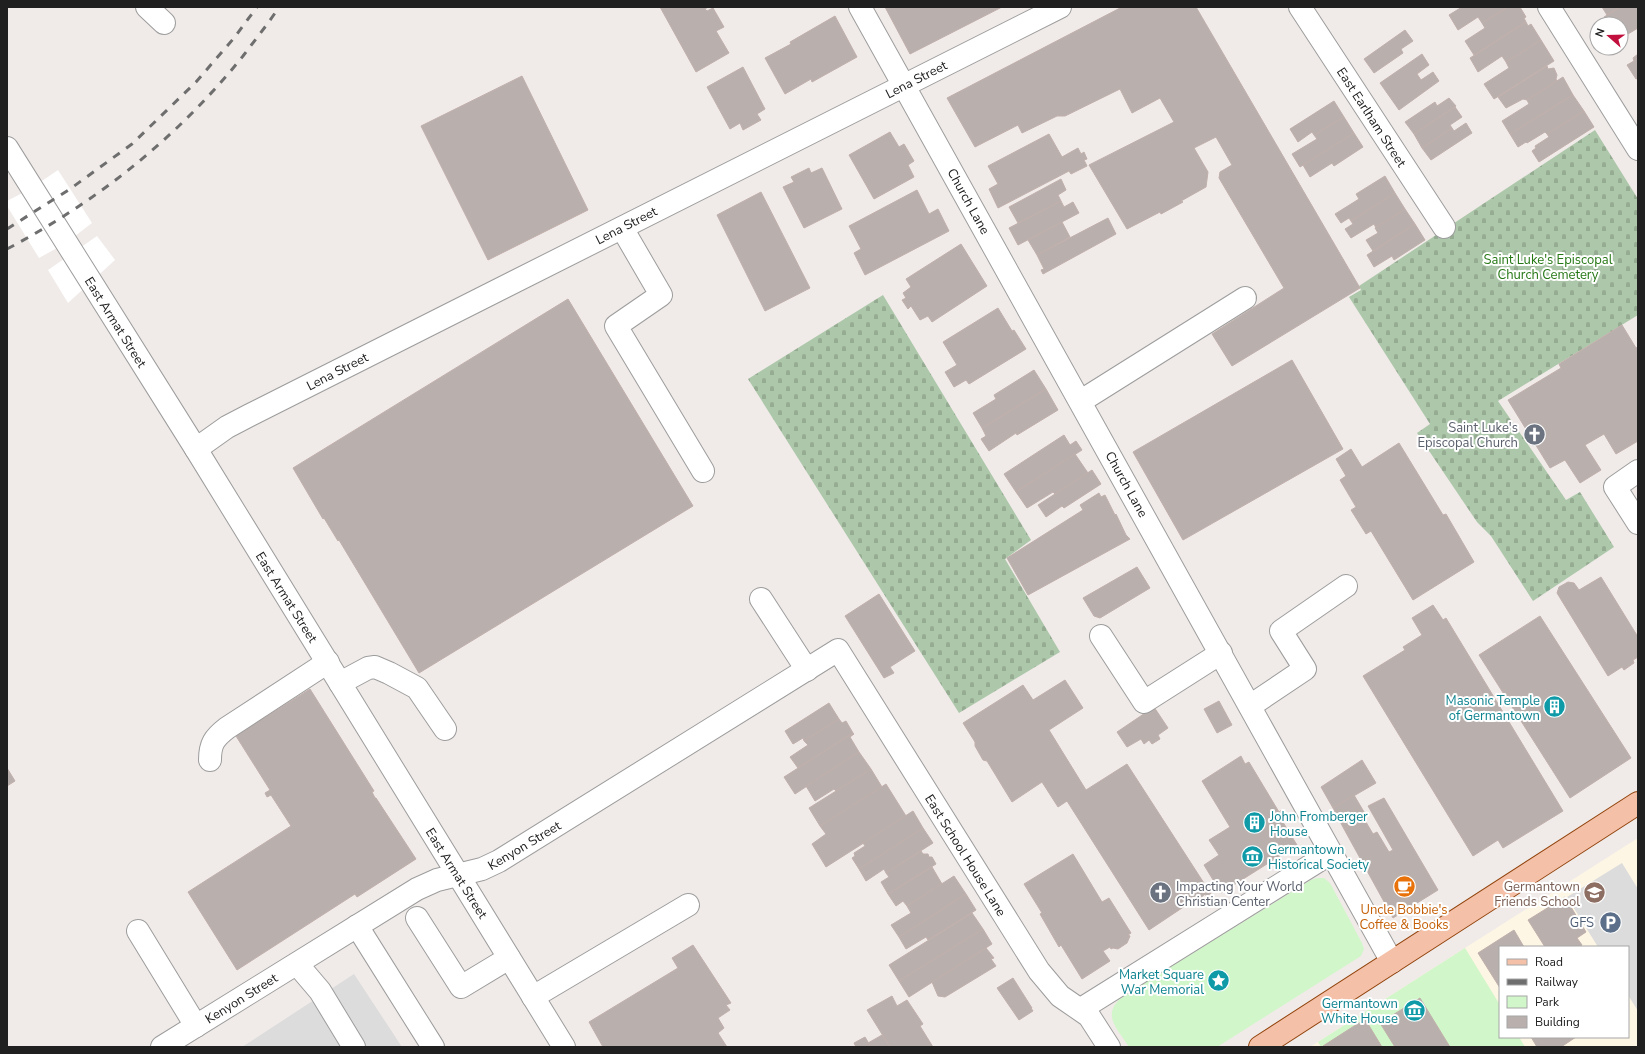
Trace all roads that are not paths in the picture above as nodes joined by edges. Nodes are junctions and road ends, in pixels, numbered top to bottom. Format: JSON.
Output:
{"nodes":[{"id":1,"x":147,"y":7,"type":"edge"},
{"id":2,"x":860,"y":7,"type":"edge"},
{"id":3,"x":1060,"y":7,"type":"edge"},
{"id":4,"x":1300,"y":7,"type":"edge"},
{"id":5,"x":1549,"y":7,"type":"edge"},
{"id":6,"x":164,"y":23,"type":"dead end"},
{"id":7,"x":904,"y":85,"type":"junction"},
{"id":8,"x":7,"y":148,"type":"edge"},
{"id":9,"x":1638,"y":150,"type":"edge"},
{"id":10,"x":1444,"y":227,"type":"dead end"},
{"id":11,"x":622,"y":228,"type":"junction"},
{"id":12,"x":1245,"y":298,"type":"dead end"},
{"id":13,"x":1081,"y":401,"type":"junction"},
{"id":14,"x":196,"y":449,"type":"junction"},
{"id":15,"x":703,"y":471,"type":"dead end"},
{"id":16,"x":1638,"y":471,"type":"edge"},
{"id":17,"x":1638,"y":523,"type":"edge"},
{"id":18,"x":1346,"y":586,"type":"dead end"},
{"id":19,"x":761,"y":599,"type":"dead end"},
{"id":20,"x":1101,"y":636,"type":"dead end"},
{"id":21,"x":838,"y":650,"type":"joint"},
{"id":22,"x":1221,"y":654,"type":"junction"},
{"id":23,"x":328,"y":662,"type":"junction"},
{"id":24,"x":807,"y":670,"type":"junction"},
{"id":25,"x":340,"y":683,"type":"junction"},
{"id":26,"x":1250,"y":706,"type":"junction"},
{"id":27,"x":445,"y":729,"type":"dead end"},
{"id":28,"x":210,"y":760,"type":"dead end"},
{"id":29,"x":1638,"y":803,"type":"edge"},
{"id":30,"x":1331,"y":853,"type":"junction"},
{"id":31,"x":458,"y":876,"type":"junction"},
{"id":32,"x":688,"y":905,"type":"dead end"},
{"id":33,"x":417,"y":918,"type":"dead end"},
{"id":34,"x":357,"y":926,"type":"junction"},
{"id":35,"x":138,"y":931,"type":"dead end"},
{"id":36,"x":509,"y":958,"type":"junction"},
{"id":37,"x":1392,"y":962,"type":"junction"},
{"id":38,"x":297,"y":964,"type":"junction"},
{"id":39,"x":533,"y":997,"type":"junction"},
{"id":40,"x":1081,"y":1009,"type":"junction"},
{"id":41,"x":196,"y":1026,"type":"junction"},
{"id":42,"x":346,"y":1044,"type":"edge"},
{"id":43,"x":162,"y":1047,"type":"edge"},
{"id":44,"x":433,"y":1047,"type":"edge"},
{"id":45,"x":564,"y":1047,"type":"edge"},
{"id":46,"x":1108,"y":1047,"type":"edge"},
{"id":47,"x":1260,"y":1047,"type":"edge"}],
"edges":[{"from":1,"to":6,"type":"street"},
{"from":2,"to":7,"type":"street","name":"Church Lane"},
{"from":3,"to":7,"type":"street","name":"Lena Street"},
{"from":4,"to":10,"type":"street","name":"East Earlham Street"},
{"from":5,"to":9,"type":"street"},
{"from":7,"to":11,"type":"street","name":"Lena Street"},
{"from":7,"to":13,"type":"street","name":"Church Lane"},
{"from":8,"to":14,"type":"street","name":"East Armat Street"},
{"from":11,"to":14,"type":"street","name":"Lena Street"},
{"from":11,"to":15,"type":"street"},
{"from":12,"to":13,"type":"street"},
{"from":13,"to":22,"type":"street","name":"Church Lane"},
{"from":14,"to":23,"type":"street","name":"East Armat Street"},
{"from":16,"to":17,"type":"street"},
{"from":18,"to":26,"type":"street"},
{"from":19,"to":24,"type":"street"},
{"from":20,"to":22,"type":"street"},
{"from":21,"to":24,"type":"street","name":"Kenyon Street"},
{"from":21,"to":40,"type":"street","name":"East School House Lane"},
{"from":22,"to":26,"type":"street","name":"Church Lane"},
{"from":23,"to":25,"type":"street","name":"East Armat Street"},
{"from":23,"to":28,"type":"street"},
{"from":24,"to":31,"type":"street","name":"Kenyon Street"},
{"from":25,"to":27,"type":"street"},
{"from":25,"to":31,"type":"street","name":"East Armat Street"},
{"from":26,"to":30,"type":"street","name":"Church Lane"},
{"from":29,"to":37,"type":"main road"},
{"from":30,"to":37,"type":"street","name":"Church Lane"},
{"from":30,"to":40,"type":"street"},
{"from":31,"to":34,"type":"street","name":"Kenyon Street"},
{"from":31,"to":36,"type":"street","name":"East Armat Street"},
{"from":32,"to":39,"type":"street"},
{"from":33,"to":36,"type":"street"},
{"from":34,"to":38,"type":"street","name":"Kenyon Street"},
{"from":34,"to":44,"type":"street"},
{"from":35,"to":41,"type":"street"},
{"from":36,"to":39,"type":"street","name":"East Armat Street"},
{"from":37,"to":47,"type":"main road"},
{"from":38,"to":41,"type":"street","name":"Kenyon Street"},
{"from":38,"to":42,"type":"street"},
{"from":39,"to":45,"type":"street","name":"East Armat Street"},
{"from":40,"to":46,"type":"street","name":"East School House Lane"},
{"from":41,"to":43,"type":"street","name":"Kenyon Street"}]}
